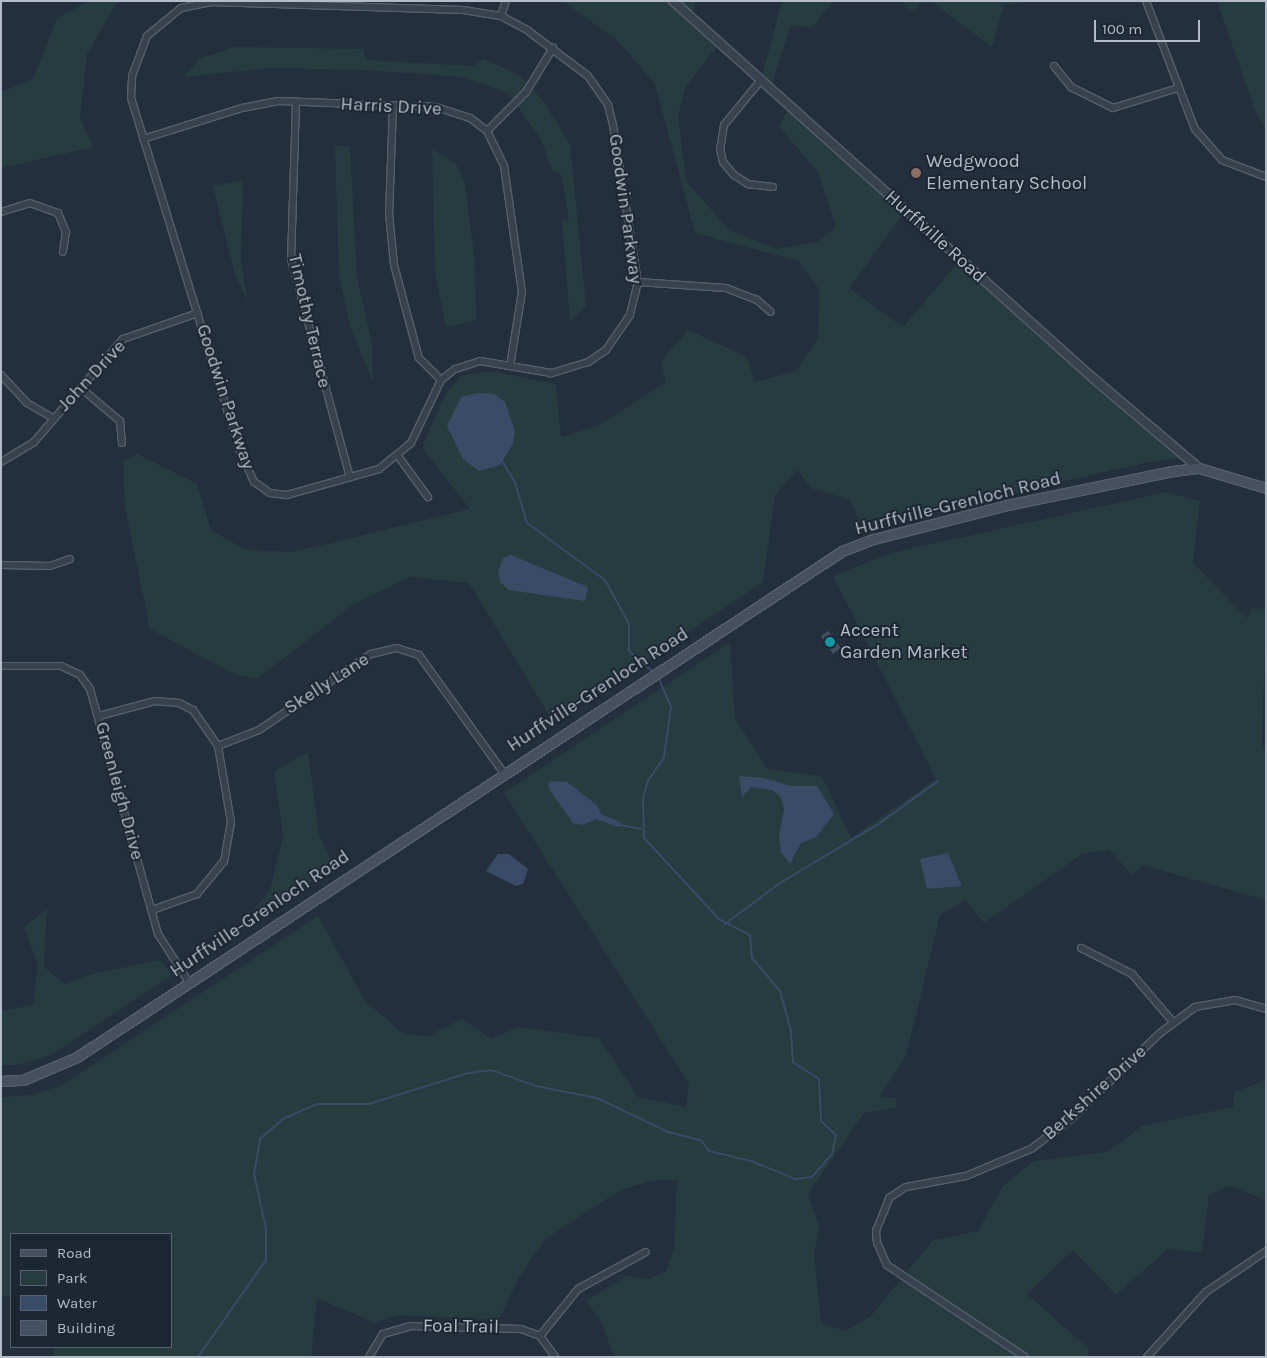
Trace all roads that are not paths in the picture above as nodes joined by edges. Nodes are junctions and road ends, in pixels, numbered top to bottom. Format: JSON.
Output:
{"nodes":[{"id":1,"x":506,"y":1,"type":"edge"},
{"id":2,"x":673,"y":1,"type":"edge"},
{"id":3,"x":1146,"y":1,"type":"edge"},
{"id":4,"x":502,"y":16,"type":"junction"},
{"id":5,"x":553,"y":48,"type":"junction"},
{"id":6,"x":1054,"y":66,"type":"dead end"},
{"id":7,"x":761,"y":80,"type":"junction"},
{"id":8,"x":1178,"y":88,"type":"junction"},
{"id":9,"x":296,"y":102,"type":"junction"},
{"id":10,"x":393,"y":106,"type":"junction"},
{"id":11,"x":487,"y":131,"type":"junction"},
{"id":12,"x":143,"y":139,"type":"junction"},
{"id":13,"x":1266,"y":177,"type":"edge"},
{"id":14,"x":773,"y":187,"type":"dead end"},
{"id":15,"x":1,"y":212,"type":"edge"},
{"id":16,"x":63,"y":252,"type":"dead end"},
{"id":17,"x":638,"y":282,"type":"junction"},
{"id":18,"x":771,"y":312,"type":"dead end"},
{"id":19,"x":198,"y":313,"type":"junction"},
{"id":20,"x":510,"y":366,"type":"junction"},
{"id":21,"x":1,"y":375,"type":"edge"},
{"id":22,"x":441,"y":380,"type":"junction"},
{"id":23,"x":82,"y":389,"type":"junction"},
{"id":24,"x":53,"y":418,"type":"junction"},
{"id":25,"x":122,"y":443,"type":"dead end"},
{"id":26,"x":398,"y":456,"type":"junction"},
{"id":27,"x":1,"y":462,"type":"edge"},
{"id":28,"x":1199,"y":468,"type":"junction"},
{"id":29,"x":350,"y":477,"type":"junction"},
{"id":30,"x":1266,"y":488,"type":"edge"},
{"id":31,"x":428,"y":497,"type":"dead end"},
{"id":32,"x":70,"y":559,"type":"dead end"},
{"id":33,"x":1,"y":565,"type":"edge"},
{"id":34,"x":1,"y":666,"type":"edge"},
{"id":35,"x":99,"y":716,"type":"junction"},
{"id":36,"x":218,"y":746,"type":"junction"},
{"id":37,"x":504,"y":772,"type":"junction"},
{"id":38,"x":152,"y":910,"type":"junction"},
{"id":39,"x":1081,"y":948,"type":"dead end"},
{"id":40,"x":188,"y":981,"type":"junction"},
{"id":41,"x":1266,"y":1009,"type":"edge"},
{"id":42,"x":1172,"y":1022,"type":"junction"},
{"id":43,"x":1,"y":1081,"type":"edge"},
{"id":44,"x":1266,"y":1251,"type":"edge"},
{"id":45,"x":646,"y":1252,"type":"dead end"},
{"id":46,"x":540,"y":1336,"type":"junction"},
{"id":47,"x":369,"y":1357,"type":"edge"},
{"id":48,"x":555,"y":1357,"type":"edge"},
{"id":49,"x":1025,"y":1357,"type":"edge"},
{"id":50,"x":1147,"y":1357,"type":"edge"}],
"edges":[{"from":1,"to":4,"type":"street"},
{"from":2,"to":7,"type":"street","name":"Hurffville Road"},
{"from":3,"to":8,"type":"street"},
{"from":4,"to":5,"type":"street","name":"Goodwin Parkway"},
{"from":4,"to":12,"type":"street","name":"Goodwin Parkway"},
{"from":5,"to":11,"type":"street"},
{"from":5,"to":17,"type":"street","name":"Goodwin Parkway"},
{"from":6,"to":8,"type":"street"},
{"from":7,"to":14,"type":"street"},
{"from":7,"to":28,"type":"street","name":"Hurffville Road"},
{"from":8,"to":13,"type":"street"},
{"from":9,"to":10,"type":"street","name":"Harris Drive"},
{"from":9,"to":12,"type":"street","name":"Harris Drive"},
{"from":9,"to":29,"type":"street","name":"Timothy Terrace"},
{"from":10,"to":11,"type":"street","name":"Harris Drive"},
{"from":10,"to":22,"type":"street"},
{"from":11,"to":20,"type":"street"},
{"from":12,"to":19,"type":"street","name":"Goodwin Parkway"},
{"from":15,"to":16,"type":"street"},
{"from":17,"to":18,"type":"street"},
{"from":17,"to":20,"type":"street","name":"Goodwin Parkway"},
{"from":19,"to":23,"type":"street","name":"John Drive"},
{"from":19,"to":29,"type":"street","name":"Goodwin Parkway"},
{"from":20,"to":22,"type":"street","name":"Goodwin Parkway"},
{"from":21,"to":24,"type":"street"},
{"from":22,"to":26,"type":"street","name":"Goodwin Parkway"},
{"from":23,"to":24,"type":"street","name":"John Drive"},
{"from":23,"to":25,"type":"street"},
{"from":24,"to":27,"type":"street","name":"John Drive"},
{"from":26,"to":29,"type":"street","name":"Goodwin Parkway"},
{"from":26,"to":31,"type":"street"},
{"from":28,"to":30,"type":"main road","name":"Hurffville-Grenloch Road"},
{"from":28,"to":37,"type":"main road","name":"Hurffville-Grenloch Road"},
{"from":32,"to":33,"type":"street"},
{"from":34,"to":35,"type":"street","name":"Greenleigh Drive"},
{"from":35,"to":36,"type":"street"},
{"from":35,"to":38,"type":"street","name":"Greenleigh Drive"},
{"from":36,"to":37,"type":"street","name":"Skelly Lane"},
{"from":36,"to":38,"type":"street"},
{"from":37,"to":40,"type":"main road","name":"Hurffville-Grenloch Road"},
{"from":38,"to":40,"type":"street","name":"Greenleigh Drive"},
{"from":39,"to":42,"type":"street"},
{"from":40,"to":43,"type":"main road","name":"Hurffville-Grenloch Road"},
{"from":41,"to":42,"type":"street","name":"Berkshire Drive"},
{"from":42,"to":49,"type":"street","name":"Berkshire Drive"},
{"from":44,"to":50,"type":"street"},
{"from":45,"to":46,"type":"street"},
{"from":46,"to":47,"type":"street","name":"Foal Trail"},
{"from":46,"to":48,"type":"street"}]}
